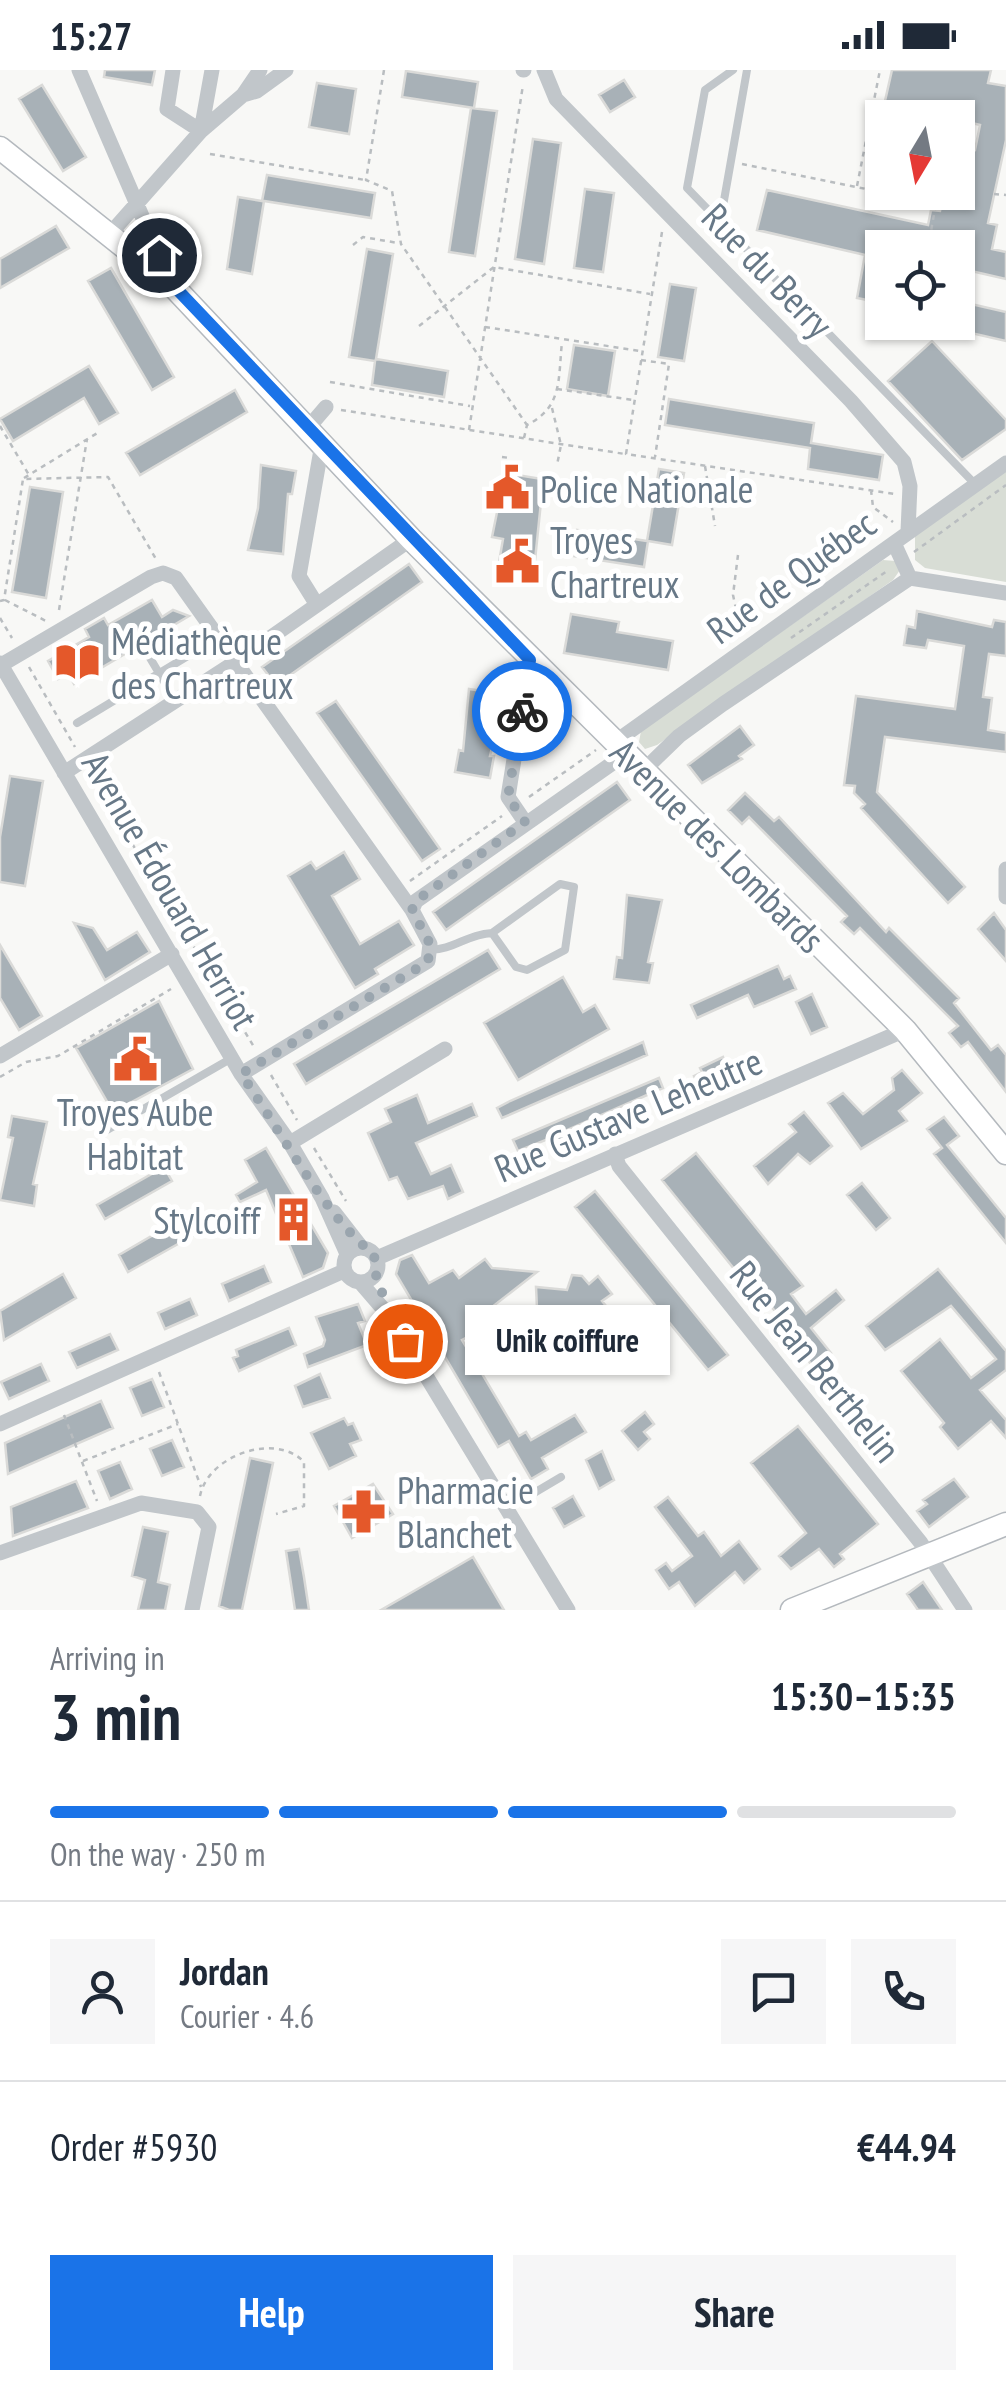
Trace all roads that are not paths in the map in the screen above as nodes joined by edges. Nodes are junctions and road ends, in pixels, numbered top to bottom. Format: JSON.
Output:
{"nodes":[{"id":1,"x":80,"y":70,"type":"edge"},
{"id":2,"x":173,"y":70,"type":"edge"},
{"id":3,"x":212,"y":70,"type":"edge"},
{"id":4,"x":260,"y":70,"type":"edge"},
{"id":5,"x":286,"y":70,"type":"edge"},
{"id":6,"x":544,"y":70,"type":"edge"},
{"id":7,"x":734,"y":70,"type":"edge"},
{"id":8,"x":747,"y":70,"type":"edge"},
{"id":9,"x":243,"y":95,"type":"junction"},
{"id":10,"x":201,"y":131,"type":"junction"},
{"id":11,"x":0,"y":148,"type":"edge"},
{"id":12,"x":137,"y":204,"type":"junction"},
{"id":13,"x":720,"y":223,"type":"junction"},
{"id":14,"x":109,"y":235,"type":"junction"},
{"id":15,"x":172,"y":284,"type":"junction"},
{"id":16,"x":326,"y":407,"type":"road end"},
{"id":17,"x":315,"y":436,"type":"junction"},
{"id":18,"x":1006,"y":463,"type":"edge"},
{"id":19,"x":976,"y":485,"type":"junction"},
{"id":20,"x":908,"y":531,"type":"junction"},
{"id":21,"x":411,"y":539,"type":"junction"},
{"id":22,"x":894,"y":543,"type":"junction"},
{"id":23,"x":910,"y":578,"type":"junction"},
{"id":24,"x":1006,"y":592,"type":"edge"},
{"id":25,"x":317,"y":605,"type":"junction"},
{"id":26,"x":196,"y":650,"type":"dead end"},
{"id":27,"x":150,"y":658,"type":"dead end"},
{"id":28,"x":530,"y":660,"type":"junction"},
{"id":29,"x":237,"y":661,"type":"junction"},
{"id":30,"x":0,"y":664,"type":"edge"},
{"id":31,"x":159,"y":674,"type":"junction"},
{"id":32,"x":175,"y":700,"type":"junction"},
{"id":33,"x":77,"y":724,"type":"dead end"},
{"id":34,"x":621,"y":748,"type":"junction"},
{"id":35,"x":644,"y":770,"type":"junction"},
{"id":36,"x":64,"y":773,"type":"junction"},
{"id":37,"x":525,"y":822,"type":"junction"},
{"id":38,"x":1006,"y":869,"type":"edge"},
{"id":39,"x":1006,"y":897,"type":"edge"},
{"id":40,"x":412,"y":910,"type":"junction"},
{"id":41,"x":492,"y":933,"type":"junction"},
{"id":42,"x":430,"y":950,"type":"junction"},
{"id":43,"x":172,"y":954,"type":"junction"},
{"id":44,"x":905,"y":1030,"type":"junction"},
{"id":45,"x":445,"y":1048,"type":"dead end"},
{"id":46,"x":0,"y":1056,"type":"edge"},
{"id":47,"x":232,"y":1058,"type":"junction"},
{"id":48,"x":241,"y":1074,"type":"junction"},
{"id":49,"x":100,"y":1134,"type":"dead end"},
{"id":50,"x":290,"y":1143,"type":"junction"},
{"id":51,"x":1004,"y":1146,"type":"edge"},
{"id":52,"x":615,"y":1154,"type":"junction"},
{"id":53,"x":351,"y":1258,"type":"junction"},
{"id":54,"x":376,"y":1266,"type":"junction"},
{"id":55,"x":360,"y":1282,"type":"junction"},
{"id":56,"x":391,"y":1318,"type":"junction"},
{"id":57,"x":0,"y":1424,"type":"edge"},
{"id":58,"x":561,"y":1477,"type":"dead end"},
{"id":59,"x":507,"y":1509,"type":"junction"},
{"id":60,"x":1006,"y":1524,"type":"edge"},
{"id":61,"x":0,"y":1553,"type":"edge"},
{"id":62,"x":928,"y":1555,"type":"junction"},
{"id":63,"x":192,"y":1610,"type":"edge"},
{"id":64,"x":568,"y":1610,"type":"edge"},
{"id":65,"x":792,"y":1610,"type":"edge"},
{"id":66,"x":965,"y":1610,"type":"edge"}],
"edges":[{"from":1,"to":12,"type":"street","name":"Avenue des Lombards"},
{"from":2,"to":10,"type":"street"},
{"from":3,"to":10,"type":"street"},
{"from":4,"to":9,"type":"street"},
{"from":5,"to":9,"type":"street"},
{"from":6,"to":20,"type":"street","name":"Rue du Berry"},
{"from":7,"to":13,"type":"lane"},
{"from":8,"to":13,"type":"lane"},
{"from":9,"to":10,"type":"street"},
{"from":10,"to":12,"type":"street"},
{"from":11,"to":14,"type":"street","name":"Avenue des Lombards"},
{"from":12,"to":14,"type":"street"},
{"from":12,"to":15,"type":"street","name":"Avenue des Lombards"},
{"from":13,"to":19,"type":"lane"},
{"from":14,"to":15,"type":"street","name":"Avenue des Lombards"},
{"from":15,"to":17,"type":"street","name":"Avenue des Lombards"},
{"from":16,"to":17,"type":"street"},
{"from":17,"to":21,"type":"street","name":"Avenue des Lombards"},
{"from":17,"to":25,"type":"street"},
{"from":18,"to":19,"type":"street","name":"Rue de Québec"},
{"from":19,"to":20,"type":"street","name":"Rue de Québec"},
{"from":20,"to":22,"type":"street","name":"Rue de Québec"},
{"from":21,"to":25,"type":"street"},
{"from":21,"to":28,"type":"street","name":"Avenue des Lombards"},
{"from":22,"to":23,"type":"street"},
{"from":22,"to":34,"type":"street","name":"Rue de Québec"},
{"from":23,"to":24,"type":"street","name":"Rue de Québec"},
{"from":23,"to":35,"type":"street","name":"Rue de Québec"},
{"from":25,"to":29,"type":"street"},
{"from":26,"to":31,"type":"lane"},
{"from":27,"to":31,"type":"lane"},
{"from":28,"to":34,"type":"street","name":"Avenue des Lombards"},
{"from":28,"to":37,"type":"street"},
{"from":29,"to":30,"type":"street"},
{"from":29,"to":32,"type":"street"},
{"from":29,"to":40,"type":"street"},
{"from":30,"to":36,"type":"street","name":"Avenue Édouard Herriot"},
{"from":31,"to":32,"type":"lane"},
{"from":31,"to":33,"type":"lane"},
{"from":32,"to":36,"type":"street"},
{"from":34,"to":35,"type":"street","name":"Avenue des Lombards"},
{"from":34,"to":37,"type":"street","name":"Rue de Québec"},
{"from":35,"to":44,"type":"street","name":"Avenue des Lombards"},
{"from":36,"to":43,"type":"street","name":"Avenue Édouard Herriot"},
{"from":37,"to":40,"type":"street","name":"Rue de Québec"},
{"from":38,"to":39,"type":"street"},
{"from":40,"to":42,"type":"street"},
{"from":41,"to":41,"type":"lane"},
{"from":41,"to":42,"type":"lane"},
{"from":42,"to":48,"type":"street"},
{"from":43,"to":46,"type":"street"},
{"from":43,"to":47,"type":"street","name":"Avenue Édouard Herriot"},
{"from":44,"to":51,"type":"street","name":"Avenue des Lombards"},
{"from":44,"to":52,"type":"street","name":"Rue Gustave Leheutre"},
{"from":45,"to":50,"type":"street"},
{"from":47,"to":48,"type":"street","name":"Avenue Édouard Herriot"},
{"from":47,"to":49,"type":"lane"},
{"from":48,"to":50,"type":"street","name":"Avenue Édouard Herriot"},
{"from":50,"to":53,"type":"street","name":"Avenue Édouard Herriot"},
{"from":52,"to":54,"type":"street","name":"Rue Gustave Leheutre"},
{"from":52,"to":62,"type":"street","name":"Rue Jean Berthelin"},
{"from":53,"to":54,"type":"street"},
{"from":53,"to":55,"type":"street"},
{"from":53,"to":57,"type":"street"},
{"from":54,"to":55,"type":"street","name":"Rue Gustave Leheutre"},
{"from":54,"to":56,"type":"street"},
{"from":55,"to":56,"type":"street"},
{"from":56,"to":59,"type":"street"},
{"from":58,"to":59,"type":"lane"},
{"from":59,"to":64,"type":"street"},
{"from":60,"to":62,"type":"street"},
{"from":61,"to":63,"type":"street"},
{"from":62,"to":65,"type":"street"},
{"from":62,"to":66,"type":"street","name":"Rue Jean Berthelin"}]}
